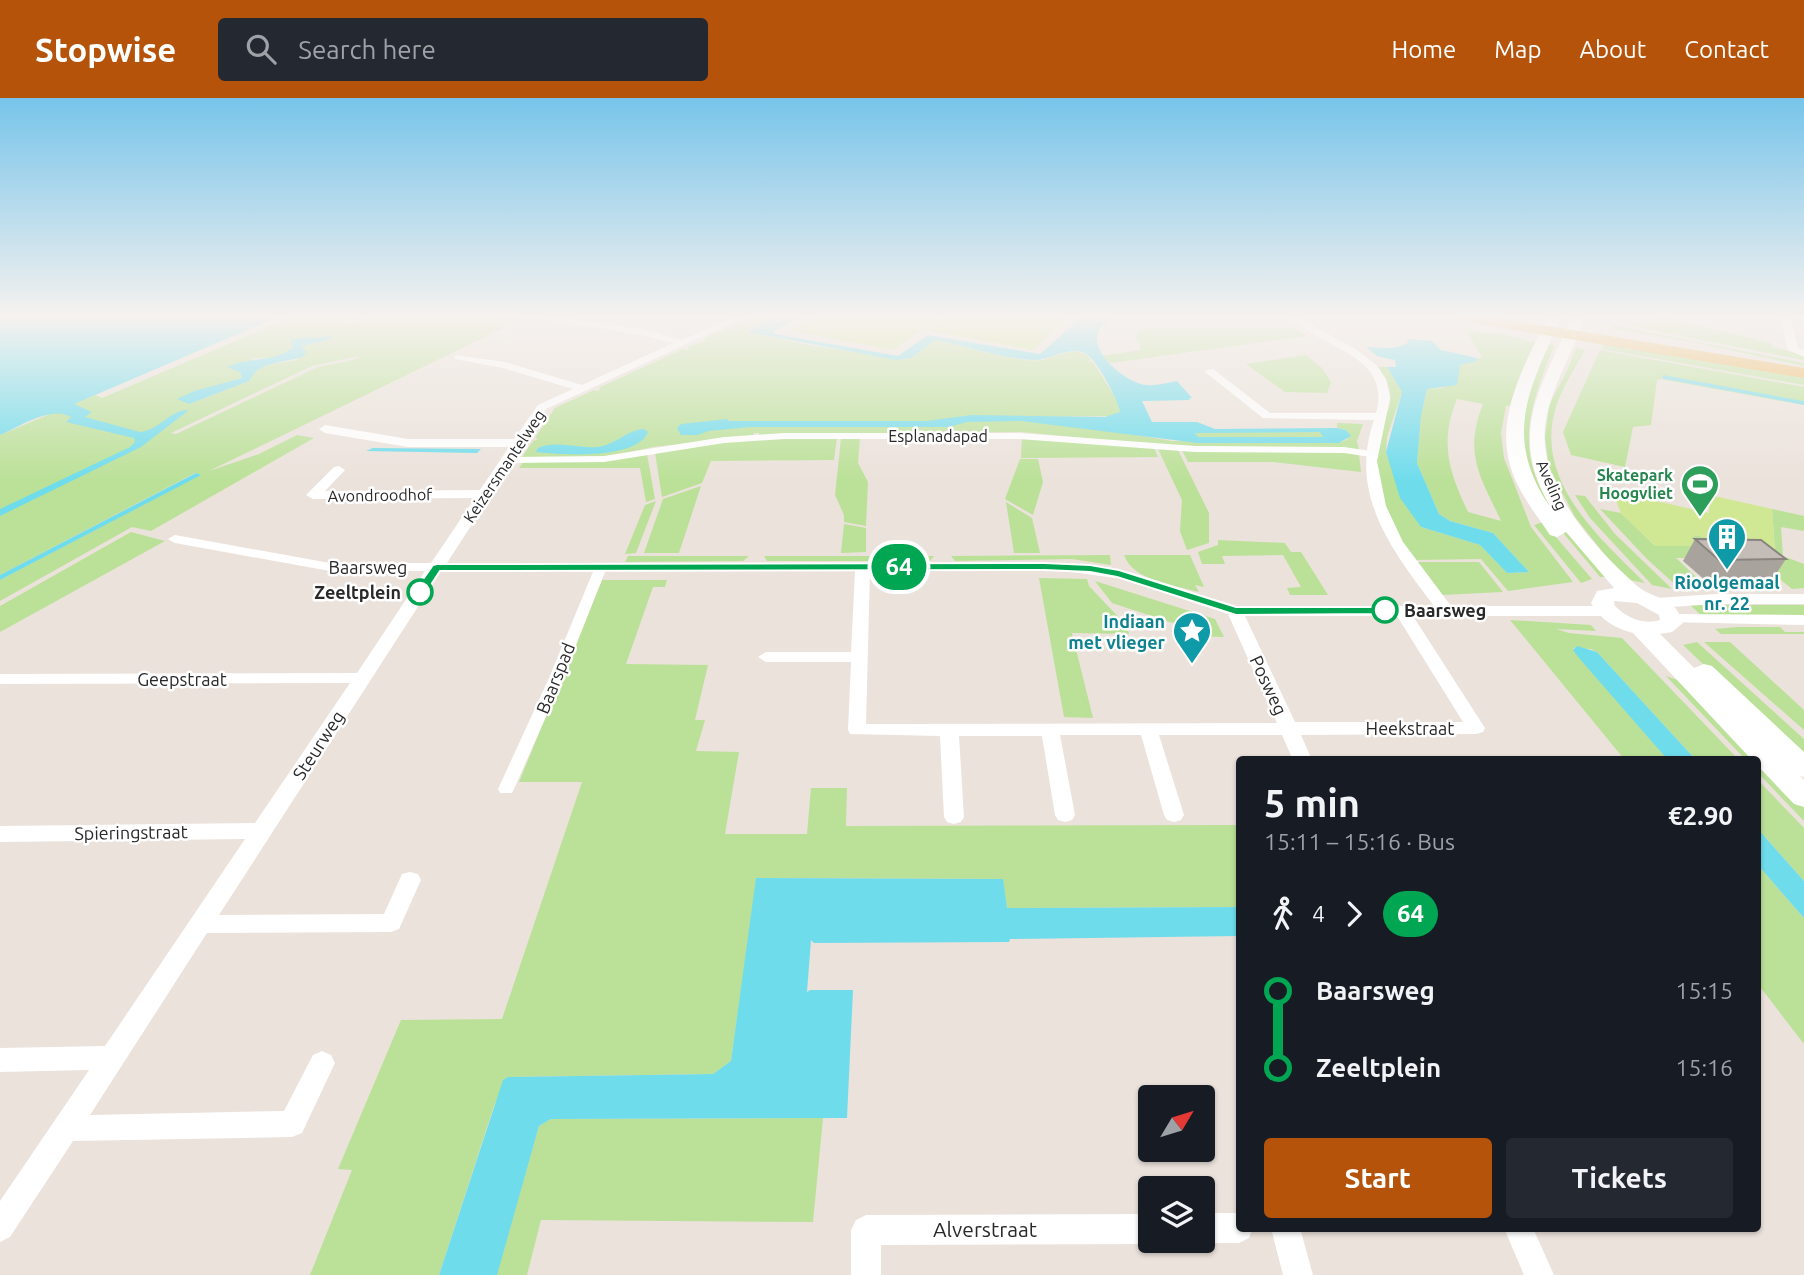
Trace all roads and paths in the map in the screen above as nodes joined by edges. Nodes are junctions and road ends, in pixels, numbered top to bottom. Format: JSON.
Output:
{"nodes":[{"id":1,"x":525,"y":371,"type":"edge"},
{"id":2,"x":620,"y":371,"type":"edge"},
{"id":3,"x":1209,"y":371,"type":"dead end"},
{"id":4,"x":1374,"y":371,"type":"edge"},
{"id":5,"x":1531,"y":371,"type":"edge"},
{"id":6,"x":1558,"y":371,"type":"edge"},
{"id":7,"x":582,"y":388,"type":"junction"},
{"id":8,"x":1379,"y":417,"type":"junction"},
{"id":9,"x":325,"y":429,"type":"dead end"},
{"id":10,"x":518,"y":443,"type":"junction"},
{"id":11,"x":1371,"y":454,"type":"junction"},
{"id":12,"x":507,"y":460,"type":"junction"},
{"id":13,"x":339,"y":470,"type":"dead end"},
{"id":14,"x":484,"y":494,"type":"junction"},
{"id":15,"x":175,"y":538,"type":"dead end"},
{"id":16,"x":601,"y":567,"type":"junction"},
{"id":17,"x":863,"y":567,"type":"junction"},
{"id":18,"x":437,"y":568,"type":"junction"},
{"id":19,"x":1804,"y":599,"type":"edge"},
{"id":20,"x":1617,"y":600,"type":"junction"},
{"id":21,"x":1236,"y":611,"type":"junction"},
{"id":22,"x":1402,"y":611,"type":"junction"},
{"id":23,"x":1446,"y":611,"type":"junction"},
{"id":24,"x":1657,"y":619,"type":"junction"},
{"id":25,"x":1804,"y":620,"type":"edge"},
{"id":26,"x":766,"y":657,"type":"dead end"},
{"id":27,"x":860,"y":657,"type":"junction"},
{"id":28,"x":363,"y":678,"type":"junction"},
{"id":29,"x":0,"y":679,"type":"edge"},
{"id":30,"x":1289,"y":728,"type":"junction"},
{"id":31,"x":1148,"y":729,"type":"junction"},
{"id":32,"x":949,"y":730,"type":"junction"},
{"id":33,"x":1049,"y":730,"type":"junction"},
{"id":34,"x":1301,"y":756,"type":"edge"},
{"id":35,"x":1804,"y":768,"type":"edge"},
{"id":36,"x":506,"y":789,"type":"dead end"},
{"id":37,"x":1804,"y":797,"type":"edge"},
{"id":38,"x":1065,"y":815,"type":"dead end"},
{"id":39,"x":1174,"y":815,"type":"dead end"},
{"id":40,"x":954,"y":817,"type":"dead end"},
{"id":41,"x":261,"y":831,"type":"junction"},
{"id":42,"x":0,"y":834,"type":"edge"},
{"id":43,"x":410,"y":880,"type":"dead end"},
{"id":44,"x":201,"y":923,"type":"junction"},
{"id":45,"x":111,"y":1058,"type":"junction"},
{"id":46,"x":0,"y":1060,"type":"edge"},
{"id":47,"x":321,"y":1063,"type":"dead end"},
{"id":48,"x":65,"y":1128,"type":"junction"},
{"id":49,"x":0,"y":1227,"type":"edge"},
{"id":50,"x":1215,"y":1228,"type":"edge"},
{"id":51,"x":1236,"y":1228,"type":"edge"},
{"id":52,"x":1138,"y":1229,"type":"edge"},
{"id":53,"x":1286,"y":1232,"type":"edge"},
{"id":54,"x":1520,"y":1232,"type":"edge"},
{"id":55,"x":866,"y":1275,"type":"edge"},
{"id":56,"x":1298,"y":1275,"type":"edge"},
{"id":57,"x":1538,"y":1275,"type":"edge"}],
"edges":[{"from":1,"to":7,"type":"street"},
{"from":2,"to":7,"type":"street","name":"Keizersmantelweg"},
{"from":3,"to":8,"type":"street"},
{"from":4,"to":8,"type":"street"},
{"from":5,"to":20,"type":"main road","name":"Aveling"},
{"from":6,"to":20,"type":"main road","name":"Aveling"},
{"from":7,"to":10,"type":"street","name":"Keizersmantelweg"},
{"from":8,"to":11,"type":"street"},
{"from":9,"to":10,"type":"street"},
{"from":10,"to":12,"type":"street","name":"Keizersmantelweg"},
{"from":11,"to":12,"type":"street","name":"Esplanadapad"},
{"from":11,"to":23,"type":"street"},
{"from":12,"to":14,"type":"street","name":"Keizersmantelweg"},
{"from":13,"to":14,"type":"street","name":"Avondroodhof"},
{"from":14,"to":18,"type":"street","name":"Keizersmantelweg"},
{"from":15,"to":18,"type":"street","name":"Baarsweg"},
{"from":16,"to":17,"type":"street","name":"Baarsweg"},
{"from":16,"to":18,"type":"street","name":"Baarsweg"},
{"from":16,"to":36,"type":"street","name":"Baarspad"},
{"from":17,"to":21,"type":"street","name":"Baarsweg"},
{"from":17,"to":27,"type":"street"},
{"from":18,"to":28,"type":"street","name":"Steurweg"},
{"from":19,"to":24,"type":"street"},
{"from":20,"to":23,"type":"street","name":"Baarsweg"},
{"from":20,"to":24,"type":"main road"},
{"from":20,"to":24,"type":"main road"},
{"from":21,"to":22,"type":"street","name":"Baarsweg"},
{"from":21,"to":30,"type":"street","name":"Posweg"},
{"from":22,"to":23,"type":"street","name":"Baarsweg"},
{"from":22,"to":30,"type":"street","name":"Heekstraat"},
{"from":24,"to":25,"type":"street"},
{"from":24,"to":35,"type":"main road"},
{"from":24,"to":37,"type":"main road"},
{"from":26,"to":27,"type":"street"},
{"from":27,"to":32,"type":"street"},
{"from":28,"to":29,"type":"street","name":"Geepstraat"},
{"from":28,"to":41,"type":"street","name":"Steurweg"},
{"from":30,"to":31,"type":"street"},
{"from":30,"to":34,"type":"street","name":"Posweg"},
{"from":31,"to":33,"type":"street"},
{"from":31,"to":39,"type":"street"},
{"from":32,"to":33,"type":"street"},
{"from":32,"to":40,"type":"street"},
{"from":33,"to":38,"type":"street"},
{"from":41,"to":42,"type":"street","name":"Spieringstraat"},
{"from":41,"to":44,"type":"street","name":"Steurweg"},
{"from":43,"to":44,"type":"street"},
{"from":44,"to":45,"type":"street","name":"Steurweg"},
{"from":45,"to":46,"type":"street"},
{"from":45,"to":48,"type":"street","name":"Steurweg"},
{"from":47,"to":48,"type":"street"},
{"from":48,"to":49,"type":"street","name":"Steurweg"},
{"from":50,"to":51,"type":"street"},
{"from":52,"to":55,"type":"street","name":"Alverstraat"},
{"from":53,"to":56,"type":"street"},
{"from":54,"to":57,"type":"street"}]}
